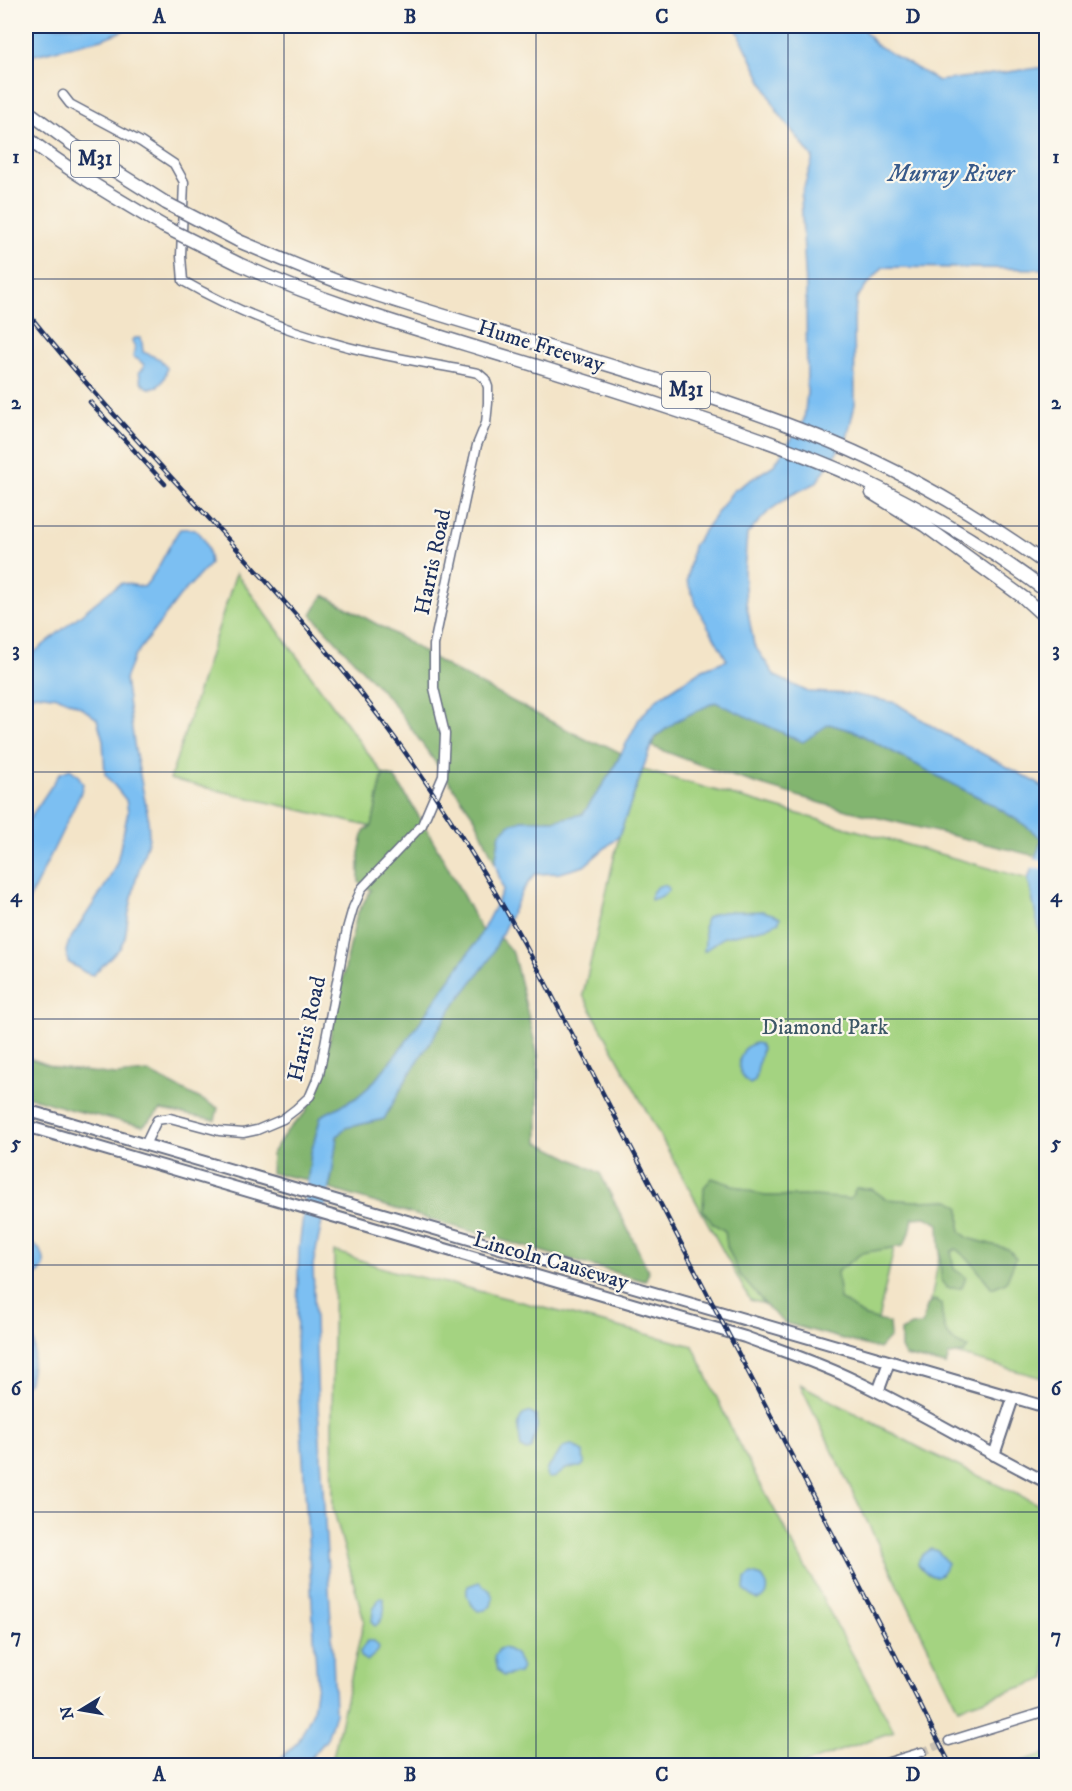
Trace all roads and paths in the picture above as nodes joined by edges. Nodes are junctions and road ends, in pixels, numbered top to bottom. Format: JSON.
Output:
{"nodes":[{"id":1,"x":63,"y":95,"type":"dead end"},
{"id":2,"x":26,"y":111,"type":"edge"},
{"id":3,"x":26,"y":137,"type":"edge"},
{"id":4,"x":902,"y":506,"type":"junction"},
{"id":5,"x":999,"y":532,"type":"junction"},
{"id":6,"x":1047,"y":556,"type":"edge"},
{"id":7,"x":1047,"y":564,"type":"edge"},
{"id":8,"x":1047,"y":591,"type":"edge"},
{"id":9,"x":1047,"y":618,"type":"edge"},
{"id":10,"x":26,"y":1110,"type":"edge"},
{"id":11,"x":26,"y":1126,"type":"edge"},
{"id":12,"x":145,"y":1145,"type":"junction"},
{"id":13,"x":141,"y":1160,"type":"junction"},
{"id":14,"x":889,"y":1362,"type":"junction"},
{"id":15,"x":878,"y":1392,"type":"junction"},
{"id":16,"x":1013,"y":1398,"type":"junction"},
{"id":17,"x":1047,"y":1407,"type":"edge"},
{"id":18,"x":994,"y":1455,"type":"junction"},
{"id":19,"x":1047,"y":1482,"type":"edge"},
{"id":20,"x":1047,"y":1711,"type":"edge"},
{"id":21,"x":949,"y":1741,"type":"tunnel mouth"},
{"id":22,"x":922,"y":1752,"type":"tunnel mouth"},
{"id":23,"x":876,"y":1766,"type":"edge"}],
"edges":[{"from":1,"to":12,"type":"street","name":"Harris Road"},
{"from":2,"to":5,"type":"highway","name":"Hume Freeway","number":"M31","bridge":true},
{"from":3,"to":4,"type":"highway","name":"Hume Freeway","number":"M31","bridge":true},
{"from":4,"to":8,"type":"highway"},
{"from":4,"to":9,"type":"highway"},
{"from":5,"to":6,"type":"highway"},
{"from":5,"to":7,"type":"highway","name":"Hume Freeway","number":"M31"},
{"from":10,"to":12,"type":"main road","name":"Lincoln Causeway"},
{"from":11,"to":13,"type":"main road","name":"Lincoln Causeway"},
{"from":12,"to":13,"type":"main road"},
{"from":12,"to":14,"type":"main road","name":"Lincoln Causeway"},
{"from":13,"to":15,"type":"main road","name":"Lincoln Causeway"},
{"from":14,"to":15,"type":"main road"},
{"from":14,"to":16,"type":"main road","name":"Lincoln Causeway"},
{"from":15,"to":18,"type":"main road","name":"Lincoln Causeway"},
{"from":16,"to":17,"type":"main road","name":"Lincoln Causeway"},
{"from":16,"to":18,"type":"main road"},
{"from":18,"to":19,"type":"main road","name":"Lincoln Causeway"},
{"from":20,"to":21,"type":"street"},
{"from":22,"to":23,"type":"street"}]}
